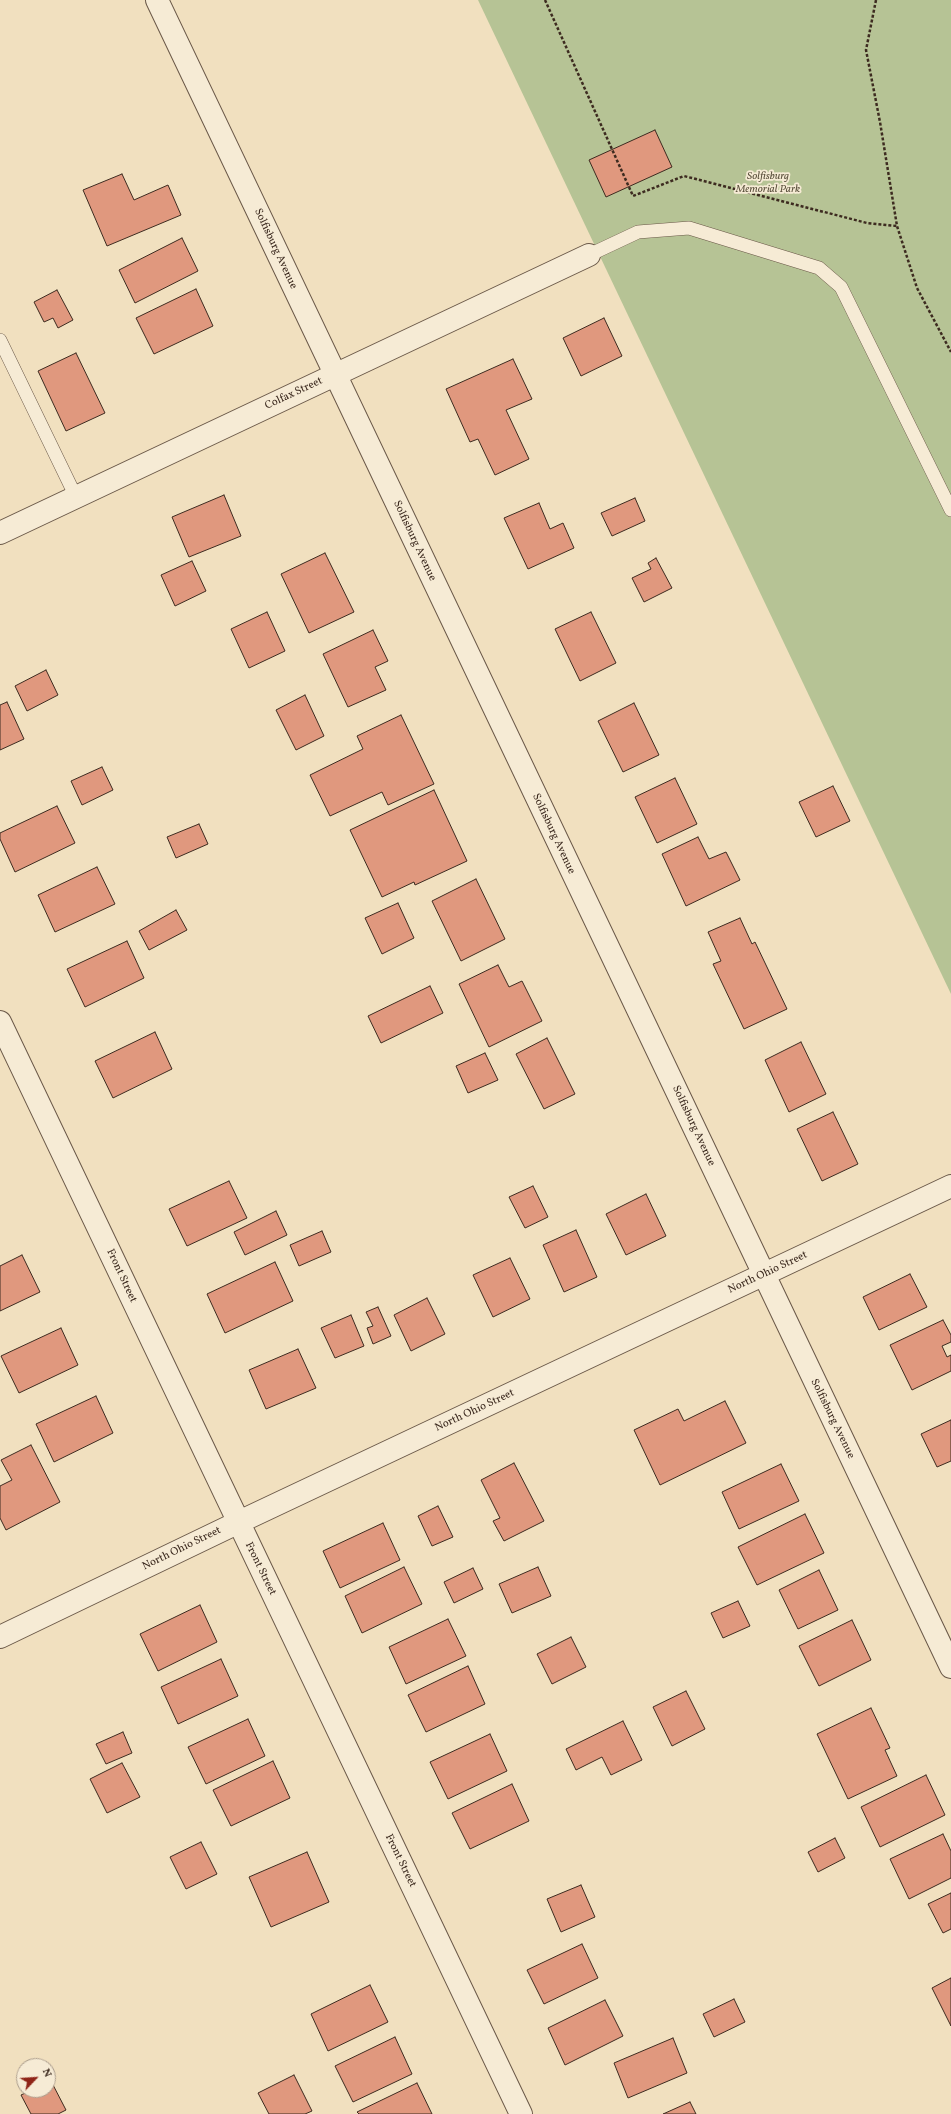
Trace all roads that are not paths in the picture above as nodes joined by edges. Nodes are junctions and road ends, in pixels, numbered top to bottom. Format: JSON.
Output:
{"nodes":[{"id":1,"x":157,"y":0,"type":"edge"},
{"id":2,"x":589,"y":255,"type":"joint"},
{"id":3,"x":0,"y":340,"type":"edge"},
{"id":4,"x":335,"y":375,"type":"junction"},
{"id":5,"x":76,"y":497,"type":"junction"},
{"id":6,"x":951,"y":510,"type":"edge"},
{"id":7,"x":0,"y":533,"type":"edge"},
{"id":8,"x":0,"y":1022,"type":"edge"},
{"id":9,"x":951,"y":1186,"type":"edge"},
{"id":10,"x":764,"y":1275,"type":"junction"},
{"id":11,"x":237,"y":1523,"type":"junction"},
{"id":12,"x":0,"y":1638,"type":"edge"},
{"id":13,"x":951,"y":1667,"type":"edge"},
{"id":14,"x":521,"y":2114,"type":"edge"}],
"edges":[{"from":1,"to":4,"type":"street","name":"Solfisburg Avenue"},
{"from":2,"to":4,"type":"street","name":"Colfax Street"},
{"from":2,"to":6,"type":"lane"},
{"from":3,"to":5,"type":"lane"},
{"from":4,"to":5,"type":"street","name":"Colfax Street"},
{"from":4,"to":10,"type":"street","name":"Solfisburg Avenue"},
{"from":5,"to":7,"type":"street","name":"Colfax Street"},
{"from":8,"to":11,"type":"street","name":"Front Street"},
{"from":9,"to":10,"type":"street","name":"North Ohio Street"},
{"from":10,"to":11,"type":"street","name":"North Ohio Street"},
{"from":10,"to":13,"type":"street","name":"Solfisburg Avenue"},
{"from":11,"to":12,"type":"street","name":"North Ohio Street"},
{"from":11,"to":14,"type":"street","name":"Front Street"}]}
